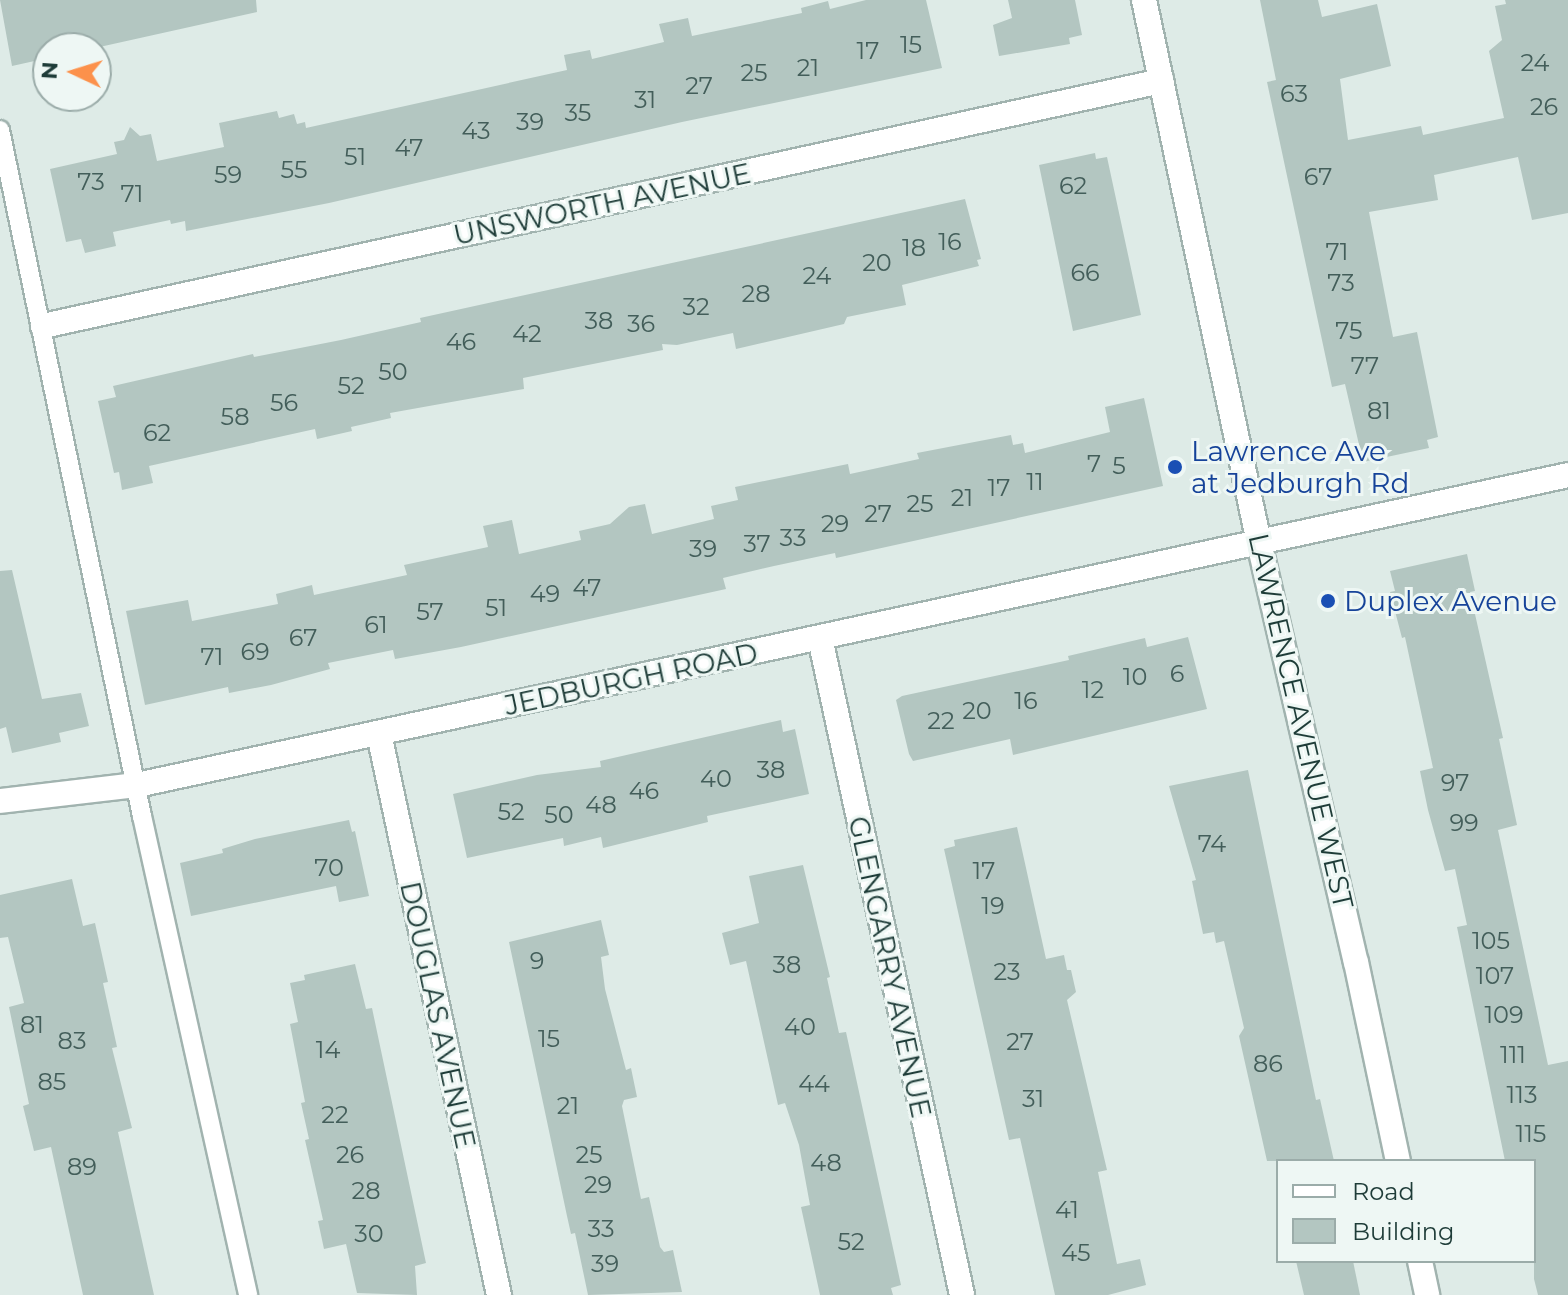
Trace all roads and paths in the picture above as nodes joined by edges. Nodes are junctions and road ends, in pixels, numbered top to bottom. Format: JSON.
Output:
{"nodes":[{"id":1,"x":1144,"y":0,"type":"edge"},
{"id":2,"x":1161,"y":81,"type":"junction"},
{"id":3,"x":0,"y":130,"type":"edge"},
{"id":4,"x":43,"y":326,"type":"junction"},
{"id":5,"x":1568,"y":475,"type":"edge"},
{"id":6,"x":1259,"y":543,"type":"junction"},
{"id":7,"x":820,"y":638,"type":"junction"},
{"id":8,"x":379,"y":734,"type":"junction"},
{"id":9,"x":137,"y":785,"type":"junction"},
{"id":10,"x":0,"y":801,"type":"edge"},
{"id":11,"x":1398,"y":1159,"type":"edge"},
{"id":12,"x":1420,"y":1263,"type":"edge"},
{"id":13,"x":248,"y":1295,"type":"edge"},
{"id":14,"x":499,"y":1295,"type":"edge"},
{"id":15,"x":962,"y":1295,"type":"edge"},
{"id":16,"x":1427,"y":1295,"type":"edge"}],
"edges":[{"from":1,"to":2,"type":"street","name":"LAWRENCE AVENUE WEST"},
{"from":2,"to":4,"type":"street","name":"UNSWORTH AVENUE"},
{"from":2,"to":6,"type":"street","name":"LAWRENCE AVENUE WEST"},
{"from":3,"to":4,"type":"lane"},
{"from":4,"to":9,"type":"lane"},
{"from":5,"to":6,"type":"street"},
{"from":6,"to":7,"type":"street","name":"JEDBURGH ROAD"},
{"from":6,"to":11,"type":"street","name":"LAWRENCE AVENUE WEST"},
{"from":7,"to":8,"type":"street","name":"JEDBURGH ROAD"},
{"from":7,"to":15,"type":"street","name":"GLENGARRY AVENUE"},
{"from":8,"to":9,"type":"street","name":"JEDBURGH ROAD"},
{"from":8,"to":14,"type":"street","name":"DOUGLAS AVENUE"},
{"from":9,"to":10,"type":"street","name":"JEDBURGH ROAD"},
{"from":9,"to":13,"type":"lane"},
{"from":12,"to":16,"type":"street"}]}
